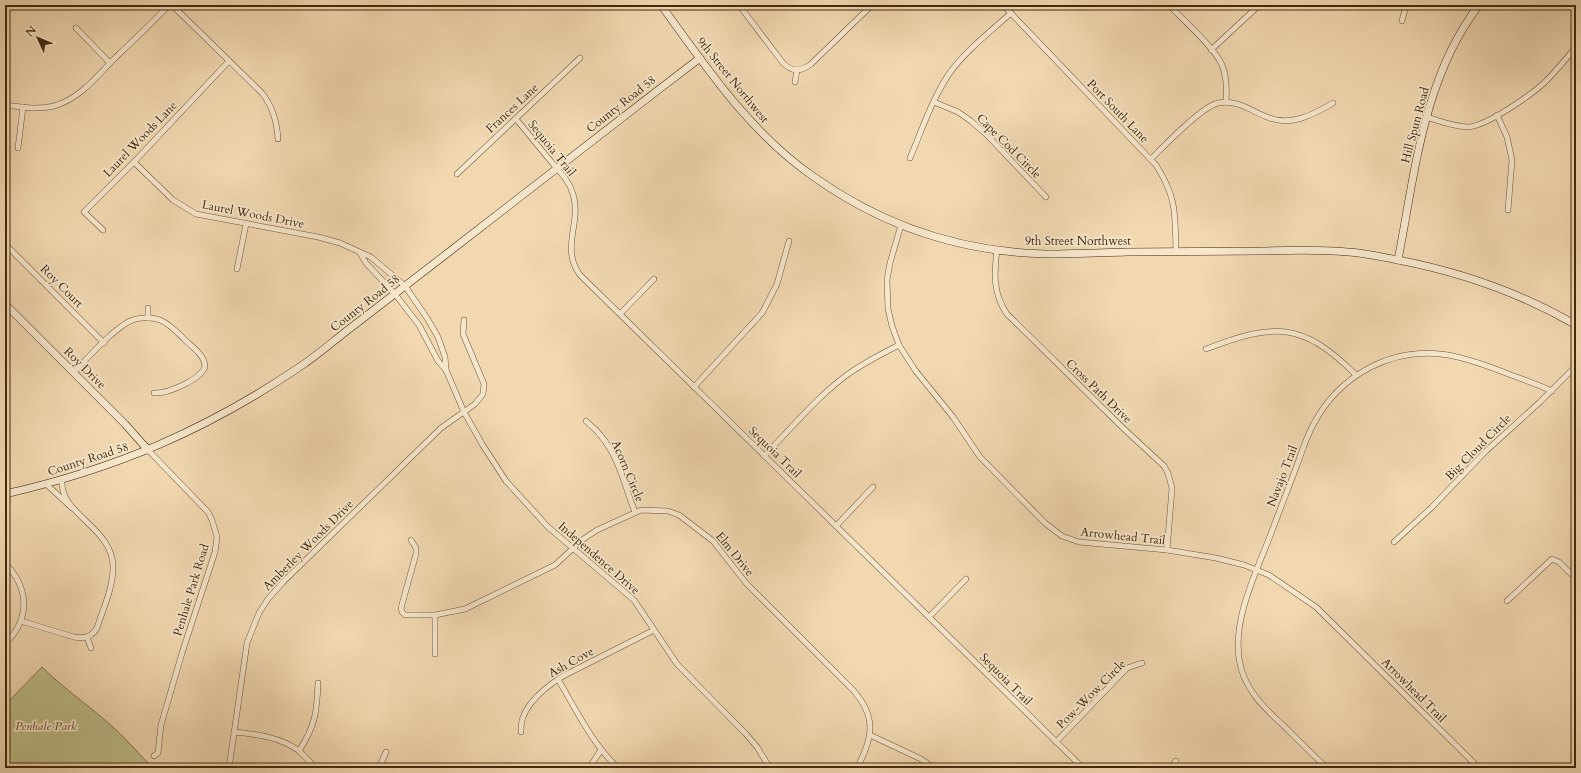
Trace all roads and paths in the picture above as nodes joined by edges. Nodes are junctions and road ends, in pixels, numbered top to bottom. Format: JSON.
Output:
{"nodes":[{"id":1,"x":169,"y":5,"type":"edge"},
{"id":2,"x":172,"y":5,"type":"edge"},
{"id":3,"x":661,"y":5,"type":"edge"},
{"id":4,"x":739,"y":5,"type":"edge"},
{"id":5,"x":872,"y":5,"type":"edge"},
{"id":6,"x":1003,"y":5,"type":"edge"},
{"id":7,"x":1169,"y":5,"type":"edge"},
{"id":8,"x":1406,"y":5,"type":"edge"},
{"id":9,"x":1475,"y":6,"type":"edge"},
{"id":10,"x":1255,"y":9,"type":"dead end"},
{"id":11,"x":1011,"y":13,"type":"junction"},
{"id":12,"x":1402,"y":21,"type":"dead end"},
{"id":13,"x":76,"y":28,"type":"dead end"},
{"id":14,"x":1576,"y":47,"type":"edge"},
{"id":15,"x":1211,"y":50,"type":"junction"},
{"id":16,"x":580,"y":58,"type":"dead end"},
{"id":17,"x":700,"y":58,"type":"junction"},
{"id":18,"x":229,"y":61,"type":"junction"},
{"id":19,"x":110,"y":63,"type":"junction"},
{"id":20,"x":797,"y":70,"type":"junction"},
{"id":21,"x":795,"y":82,"type":"dead end"},
{"id":22,"x":934,"y":102,"type":"junction"},
{"id":23,"x":1226,"y":102,"type":"junction"},
{"id":24,"x":1333,"y":103,"type":"dead end"},
{"id":25,"x":5,"y":105,"type":"edge"},
{"id":26,"x":23,"y":107,"type":"junction"},
{"id":27,"x":1497,"y":115,"type":"junction"},
{"id":28,"x":1426,"y":117,"type":"junction"},
{"id":29,"x":516,"y":119,"type":"junction"},
{"id":30,"x":278,"y":139,"type":"dead end"},
{"id":31,"x":18,"y":148,"type":"dead end"},
{"id":32,"x":910,"y":158,"type":"dead end"},
{"id":33,"x":1151,"y":159,"type":"junction"},
{"id":34,"x":134,"y":162,"type":"junction"},
{"id":35,"x":557,"y":168,"type":"junction"},
{"id":36,"x":457,"y":174,"type":"dead end"},
{"id":37,"x":1046,"y":197,"type":"dead end"},
{"id":38,"x":1508,"y":210,"type":"dead end"},
{"id":39,"x":246,"y":224,"type":"junction"},
{"id":40,"x":901,"y":225,"type":"junction"},
{"id":41,"x":103,"y":230,"type":"dead end"},
{"id":42,"x":789,"y":241,"type":"dead end"},
{"id":43,"x":5,"y":244,"type":"edge"},
{"id":44,"x":997,"y":250,"type":"junction"},
{"id":45,"x":1176,"y":252,"type":"junction"},
{"id":46,"x":360,"y":253,"type":"junction"},
{"id":47,"x":1398,"y":260,"type":"junction"},
{"id":48,"x":237,"y":269,"type":"dead end"},
{"id":49,"x":654,"y":279,"type":"dead end"},
{"id":50,"x":405,"y":286,"type":"junction"},
{"id":51,"x":395,"y":294,"type":"junction"},
{"id":52,"x":5,"y":304,"type":"edge"},
{"id":53,"x":148,"y":308,"type":"dead end"},
{"id":54,"x":620,"y":314,"type":"junction"},
{"id":55,"x":148,"y":318,"type":"junction"},
{"id":56,"x":464,"y":320,"type":"dead end"},
{"id":57,"x":1576,"y":325,"type":"edge"},
{"id":58,"x":104,"y":343,"type":"junction"},
{"id":59,"x":900,"y":345,"type":"junction"},
{"id":60,"x":1206,"y":349,"type":"dead end"},
{"id":61,"x":1576,"y":366,"type":"edge"},
{"id":62,"x":446,"y":370,"type":"junction"},
{"id":63,"x":74,"y":372,"type":"junction"},
{"id":64,"x":1356,"y":375,"type":"junction"},
{"id":65,"x":694,"y":387,"type":"junction"},
{"id":66,"x":1552,"y":391,"type":"junction"},
{"id":67,"x":154,"y":393,"type":"dead end"},
{"id":68,"x":464,"y":412,"type":"junction"},
{"id":69,"x":586,"y":421,"type":"dead end"},
{"id":70,"x":148,"y":450,"type":"junction"},
{"id":71,"x":764,"y":456,"type":"junction"},
{"id":72,"x":62,"y":480,"type":"junction"},
{"id":73,"x":46,"y":484,"type":"junction"},
{"id":74,"x":873,"y":487,"type":"dead end"},
{"id":75,"x":5,"y":494,"type":"edge"},
{"id":76,"x":75,"y":510,"type":"junction"},
{"id":77,"x":634,"y":512,"type":"junction"},
{"id":78,"x":836,"y":526,"type":"junction"},
{"id":79,"x":411,"y":540,"type":"dead end"},
{"id":80,"x":1394,"y":542,"type":"dead end"},
{"id":81,"x":573,"y":549,"type":"junction"},
{"id":82,"x":1167,"y":550,"type":"junction"},
{"id":83,"x":5,"y":563,"type":"edge"},
{"id":84,"x":1257,"y":570,"type":"junction"},
{"id":85,"x":966,"y":579,"type":"dead end"},
{"id":86,"x":1576,"y":579,"type":"edge"},
{"id":87,"x":1507,"y":601,"type":"dead end"},
{"id":88,"x":435,"y":615,"type":"junction"},
{"id":89,"x":929,"y":617,"type":"junction"},
{"id":90,"x":21,"y":621,"type":"junction"},
{"id":91,"x":654,"y":630,"type":"junction"},
{"id":92,"x":87,"y":636,"type":"junction"},
{"id":93,"x":5,"y":644,"type":"edge"},
{"id":94,"x":91,"y":648,"type":"dead end"},
{"id":95,"x":435,"y":654,"type":"dead end"},
{"id":96,"x":1142,"y":663,"type":"dead end"},
{"id":97,"x":558,"y":679,"type":"junction"},
{"id":98,"x":318,"y":683,"type":"dead end"},
{"id":99,"x":234,"y":732,"type":"junction"},
{"id":100,"x":521,"y":732,"type":"dead end"},
{"id":101,"x":870,"y":735,"type":"junction"},
{"id":102,"x":1056,"y":742,"type":"junction"},
{"id":103,"x":601,"y":750,"type":"junction"},
{"id":104,"x":299,"y":751,"type":"junction"},
{"id":105,"x":386,"y":752,"type":"dead end"},
{"id":106,"x":154,"y":756,"type":"dead end"},
{"id":107,"x":1176,"y":760,"type":"dead end"},
{"id":108,"x":229,"y":768,"type":"edge"},
{"id":109,"x":316,"y":768,"type":"edge"},
{"id":110,"x":379,"y":768,"type":"edge"},
{"id":111,"x":589,"y":768,"type":"edge"},
{"id":112,"x":618,"y":768,"type":"edge"},
{"id":113,"x":770,"y":768,"type":"edge"},
{"id":114,"x":856,"y":768,"type":"edge"},
{"id":115,"x":934,"y":768,"type":"edge"},
{"id":116,"x":1083,"y":768,"type":"edge"},
{"id":117,"x":1170,"y":768,"type":"edge"},
{"id":118,"x":1327,"y":768,"type":"edge"},
{"id":119,"x":1479,"y":768,"type":"edge"}],
"edges":[{"from":1,"to":19,"type":"street"},
{"from":2,"to":18,"type":"street"},
{"from":3,"to":17,"type":"street","name":"9th Street Northwest"},
{"from":4,"to":20,"type":"street"},
{"from":5,"to":20,"type":"street"},
{"from":6,"to":11,"type":"street","name":"Port South Lane"},
{"from":7,"to":15,"type":"street"},
{"from":8,"to":12,"type":"street"},
{"from":9,"to":28,"type":"street","name":"Hill Spun Road"},
{"from":10,"to":15,"type":"street"},
{"from":11,"to":22,"type":"street"},
{"from":11,"to":33,"type":"street","name":"Port South Lane"},
{"from":13,"to":19,"type":"street"},
{"from":14,"to":27,"type":"street"},
{"from":15,"to":23,"type":"street"},
{"from":16,"to":29,"type":"street","name":"Frances Lane"},
{"from":17,"to":35,"type":"street","name":"County Road 58"},
{"from":17,"to":40,"type":"street","name":"9th Street Northwest"},
{"from":18,"to":30,"type":"street"},
{"from":18,"to":34,"type":"street","name":"Laurel Woods Lane"},
{"from":19,"to":26,"type":"street"},
{"from":20,"to":21,"type":"street"},
{"from":22,"to":32,"type":"street"},
{"from":22,"to":37,"type":"street","name":"Cape Cod Circle"},
{"from":23,"to":24,"type":"street"},
{"from":23,"to":33,"type":"street"},
{"from":25,"to":26,"type":"street"},
{"from":26,"to":31,"type":"street"},
{"from":27,"to":28,"type":"street"},
{"from":27,"to":38,"type":"street"},
{"from":28,"to":47,"type":"street","name":"Hill Spun Road"},
{"from":29,"to":35,"type":"street","name":"Sequoia Trail"},
{"from":29,"to":36,"type":"street","name":"Frances Lane"},
{"from":33,"to":45,"type":"street","name":"Port South Lane"},
{"from":34,"to":39,"type":"street","name":"Laurel Woods Drive"},
{"from":34,"to":41,"type":"street","name":"Laurel Woods Lane"},
{"from":35,"to":50,"type":"street","name":"County Road 58"},
{"from":35,"to":54,"type":"street","name":"Sequoia Trail"},
{"from":39,"to":46,"type":"street","name":"Laurel Woods Drive"},
{"from":39,"to":48,"type":"street"},
{"from":40,"to":44,"type":"street","name":"9th Street Northwest"},
{"from":40,"to":59,"type":"street","name":"Arrowhead Trail"},
{"from":42,"to":65,"type":"street"},
{"from":43,"to":58,"type":"street","name":"Roy Court"},
{"from":44,"to":45,"type":"street","name":"9th Street Northwest"},
{"from":44,"to":82,"type":"street","name":"Cross Path Drive"},
{"from":45,"to":47,"type":"street","name":"9th Street Northwest"},
{"from":46,"to":50,"type":"street","name":"Laurel Woods Drive"},
{"from":46,"to":51,"type":"street","name":"Laurel Woods Drive"},
{"from":47,"to":57,"type":"street","name":"9th Street Northwest"},
{"from":49,"to":54,"type":"street"},
{"from":50,"to":51,"type":"street","name":"County Road 58"},
{"from":50,"to":62,"type":"street","name":"Independence Drive"},
{"from":51,"to":62,"type":"street","name":"Independence Drive"},
{"from":51,"to":70,"type":"street","name":"County Road 58"},
{"from":52,"to":63,"type":"street","name":"Roy Drive"},
{"from":53,"to":55,"type":"street"},
{"from":54,"to":65,"type":"street","name":"Sequoia Trail"},
{"from":55,"to":58,"type":"street"},
{"from":55,"to":67,"type":"street"},
{"from":56,"to":68,"type":"street","name":"Amberley Woods Drive"},
{"from":58,"to":63,"type":"street"},
{"from":59,"to":71,"type":"street"},
{"from":59,"to":82,"type":"street","name":"Arrowhead Trail"},
{"from":60,"to":64,"type":"street"},
{"from":61,"to":66,"type":"street","name":"Big Cloud Circle"},
{"from":62,"to":68,"type":"street","name":"Independence Drive"},
{"from":63,"to":70,"type":"street","name":"Roy Drive"},
{"from":64,"to":66,"type":"street","name":"Navajo Trail"},
{"from":64,"to":84,"type":"street","name":"Navajo Trail"},
{"from":65,"to":71,"type":"street","name":"Sequoia Trail"},
{"from":66,"to":80,"type":"street","name":"Big Cloud Circle"},
{"from":68,"to":81,"type":"street","name":"Independence Drive"},
{"from":68,"to":99,"type":"street","name":"Amberley Woods Drive"},
{"from":69,"to":77,"type":"street","name":"Acorn Circle"},
{"from":70,"to":72,"type":"street","name":"County Road 58"},
{"from":70,"to":106,"type":"street","name":"Penhale Park Road"},
{"from":71,"to":78,"type":"street","name":"Sequoia Trail"},
{"from":72,"to":73,"type":"street","name":"County Road 58"},
{"from":72,"to":76,"type":"street"},
{"from":73,"to":75,"type":"street","name":"County Road 58"},
{"from":73,"to":76,"type":"street"},
{"from":74,"to":78,"type":"street"},
{"from":76,"to":92,"type":"street"},
{"from":77,"to":81,"type":"street","name":"Elm Drive"},
{"from":77,"to":101,"type":"street","name":"Elm Drive"},
{"from":78,"to":89,"type":"street","name":"Sequoia Trail"},
{"from":79,"to":88,"type":"street","name":"Elm Drive"},
{"from":81,"to":88,"type":"street","name":"Elm Drive"},
{"from":81,"to":91,"type":"street","name":"Independence Drive"},
{"from":82,"to":84,"type":"street","name":"Arrowhead Trail"},
{"from":83,"to":90,"type":"street"},
{"from":84,"to":118,"type":"street","name":"Navajo Trail"},
{"from":84,"to":119,"type":"street","name":"Arrowhead Trail"},
{"from":85,"to":89,"type":"street"},
{"from":86,"to":87,"type":"street"},
{"from":88,"to":95,"type":"street"},
{"from":89,"to":102,"type":"street","name":"Sequoia Trail"},
{"from":90,"to":92,"type":"street"},
{"from":90,"to":93,"type":"street"},
{"from":91,"to":97,"type":"street","name":"Ash Cove"},
{"from":91,"to":113,"type":"street","name":"Independence Drive"},
{"from":92,"to":94,"type":"street"},
{"from":96,"to":102,"type":"street","name":"Pow-Wow Circle"},
{"from":97,"to":100,"type":"street","name":"Ash Cove"},
{"from":97,"to":103,"type":"street"},
{"from":98,"to":104,"type":"street"},
{"from":99,"to":104,"type":"street"},
{"from":99,"to":108,"type":"street","name":"Amberley Woods Drive"},
{"from":101,"to":114,"type":"street","name":"Elm Drive"},
{"from":101,"to":115,"type":"street"},
{"from":102,"to":116,"type":"street","name":"Sequoia Trail"},
{"from":103,"to":111,"type":"street"},
{"from":103,"to":112,"type":"street"},
{"from":104,"to":109,"type":"street"},
{"from":105,"to":110,"type":"street"},
{"from":107,"to":117,"type":"street"}]}
